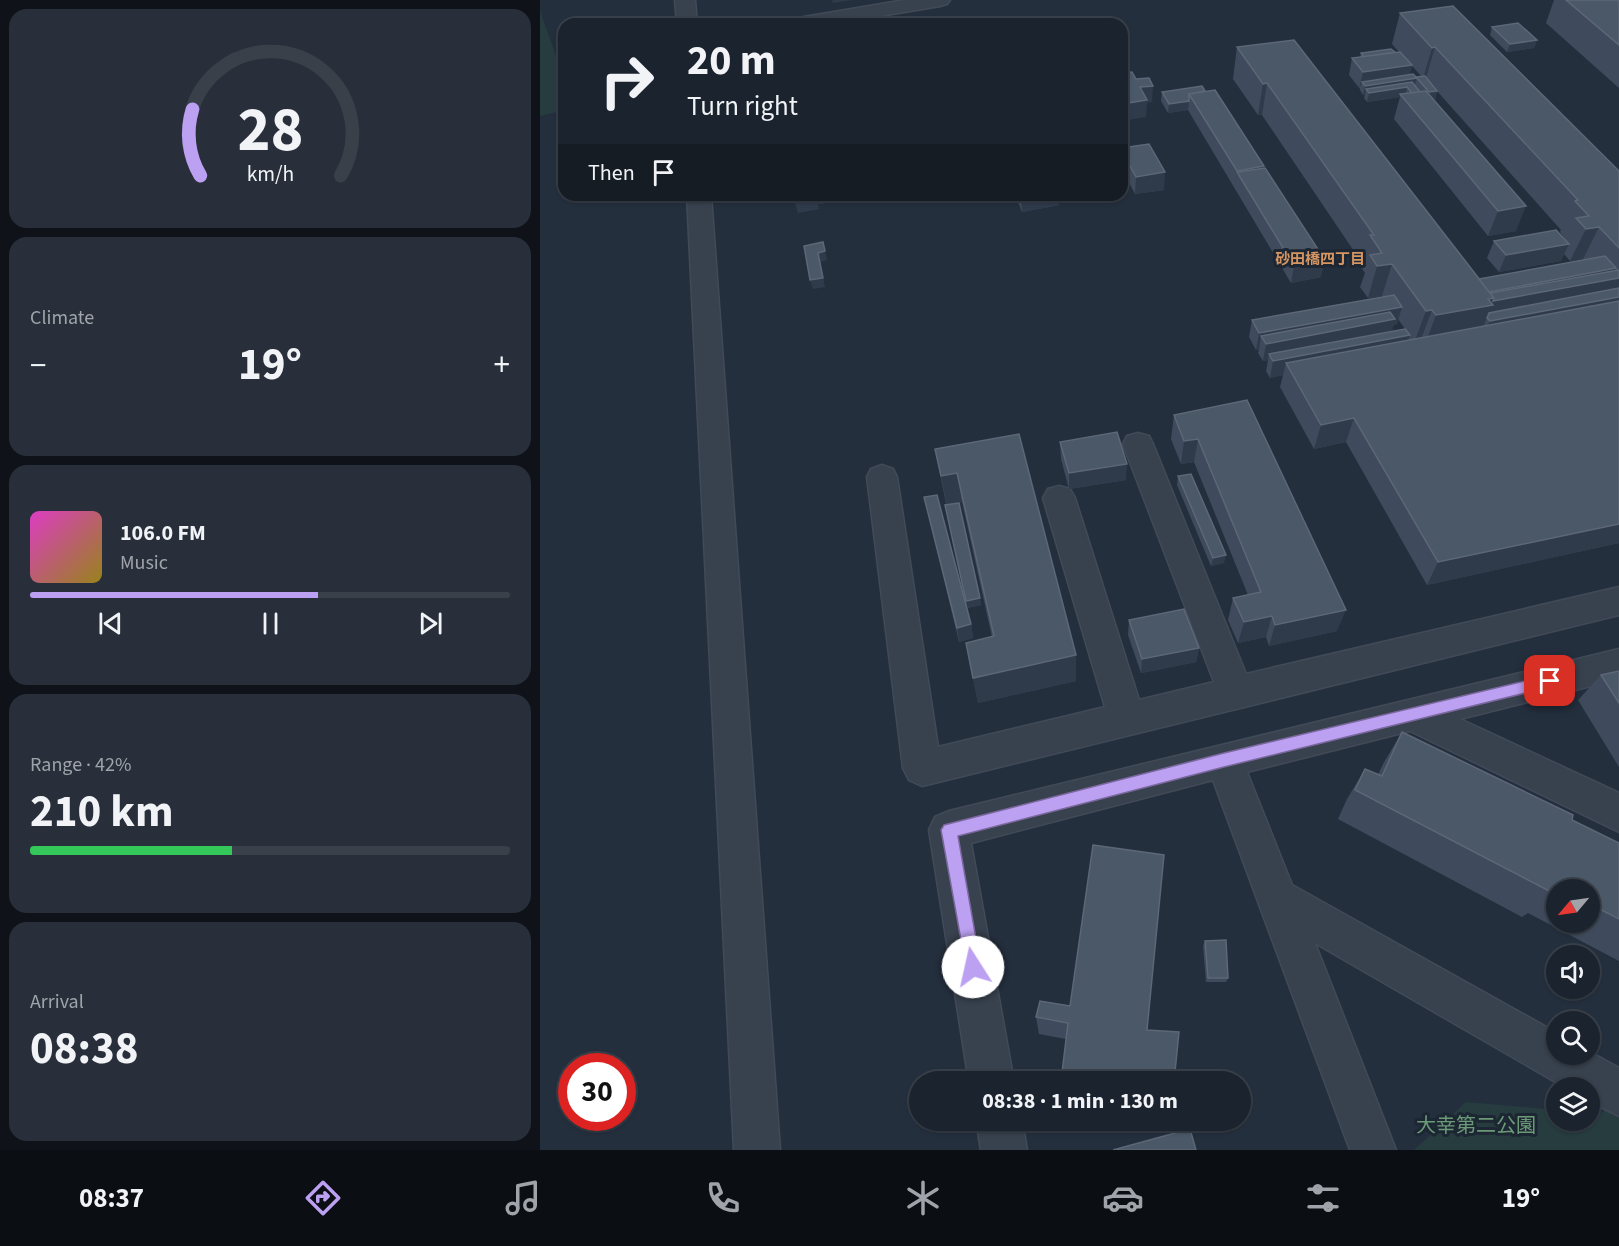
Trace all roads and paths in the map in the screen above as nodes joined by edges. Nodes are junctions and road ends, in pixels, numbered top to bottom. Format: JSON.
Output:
{"nodes":[{"id":1,"x":685,"y":0,"type":"edge"},
{"id":2,"x":940,"y":0,"type":"edge"},
{"id":3,"x":686,"y":18,"type":"edge"},
{"id":4,"x":834,"y":18,"type":"edge"},
{"id":5,"x":699,"y":201,"type":"edge"},
{"id":6,"x":1138,"y":444,"type":"dead end"},
{"id":7,"x":882,"y":477,"type":"dead end"},
{"id":8,"x":1059,"y":498,"type":"dead end"},
{"id":9,"x":1619,"y":601,"type":"edge"},
{"id":10,"x":1619,"y":664,"type":"edge"},
{"id":11,"x":1236,"y":693,"type":"junction"},
{"id":12,"x":1412,"y":714,"type":"junction"},
{"id":13,"x":1127,"y":719,"type":"junction"},
{"id":14,"x":1224,"y":760,"type":"junction"},
{"id":15,"x":1619,"y":813,"type":"edge"},
{"id":16,"x":1277,"y":899,"type":"junction"},
{"id":17,"x":990,"y":1071,"type":"edge"},
{"id":18,"x":1619,"y":1093,"type":"edge"},
{"id":19,"x":1001,"y":1131,"type":"edge"},
{"id":20,"x":758,"y":1150,"type":"edge"},
{"id":21,"x":1004,"y":1150,"type":"edge"},
{"id":22,"x":1373,"y":1150,"type":"edge"}],
"edges":[{"from":1,"to":3,"type":"street"},
{"from":2,"to":4,"type":"street"},
{"from":5,"to":20,"type":"street"},
{"from":6,"to":11,"type":"street"},
{"from":7,"to":13,"type":"street"},
{"from":8,"to":13,"type":"street"},
{"from":9,"to":11,"type":"street"},
{"from":10,"to":12,"type":"street"},
{"from":11,"to":13,"type":"street"},
{"from":12,"to":14,"type":"street"},
{"from":12,"to":15,"type":"street"},
{"from":14,"to":16,"type":"street"},
{"from":14,"to":17,"type":"street"},
{"from":16,"to":18,"type":"street"},
{"from":16,"to":22,"type":"street"},
{"from":19,"to":21,"type":"street"}]}
